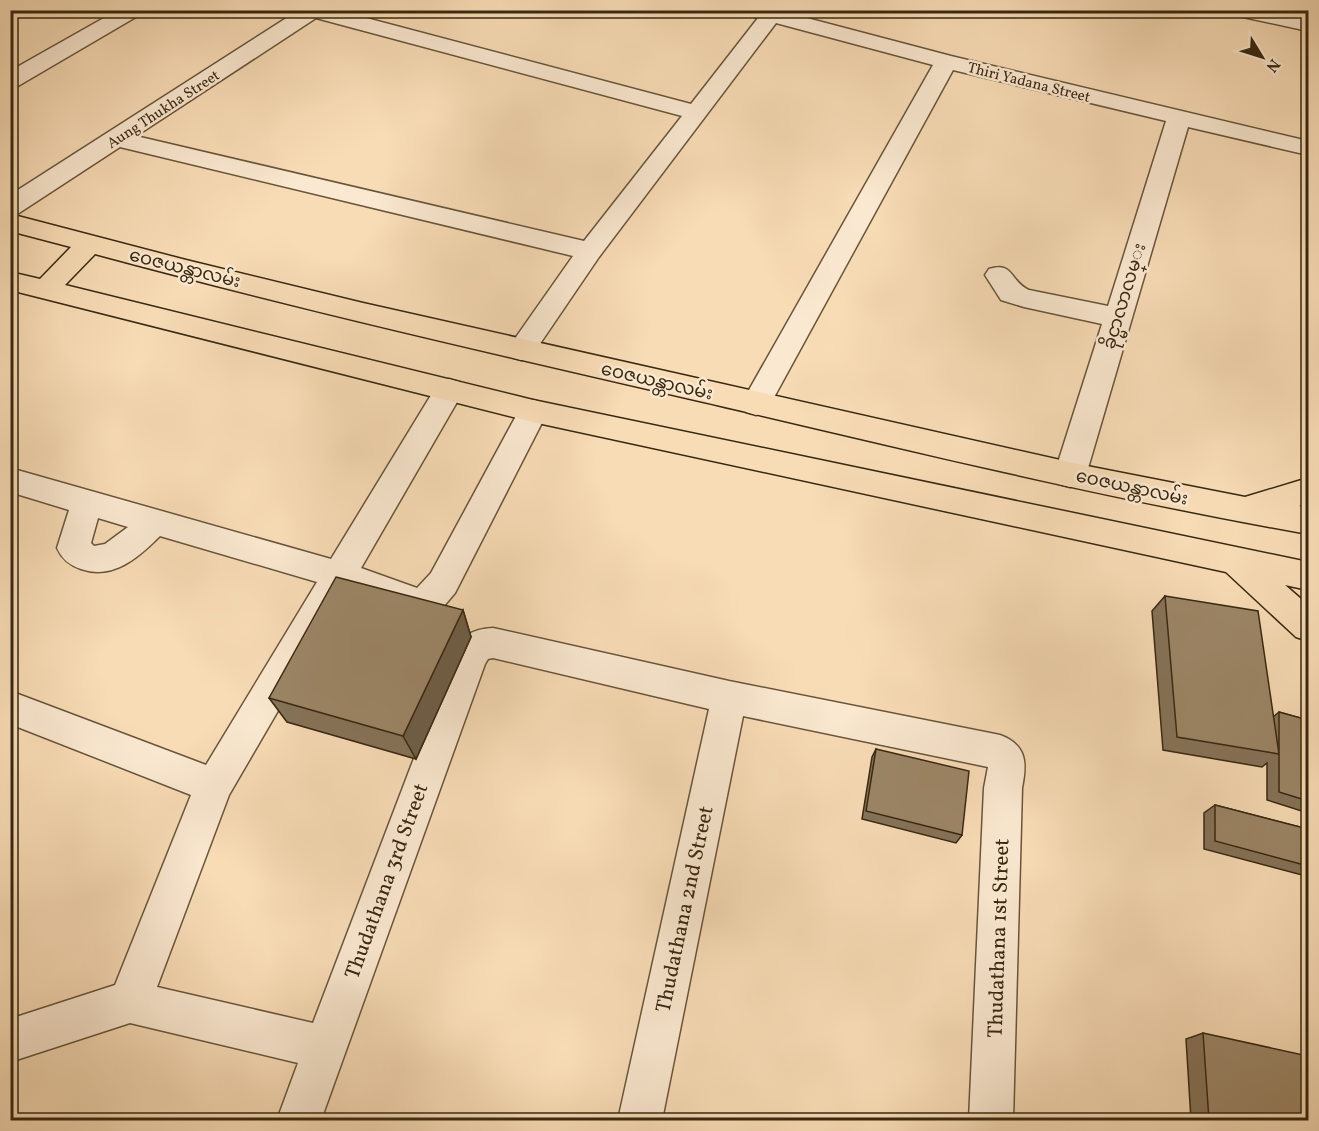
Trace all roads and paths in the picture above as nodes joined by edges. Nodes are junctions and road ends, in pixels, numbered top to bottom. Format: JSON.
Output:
{"nodes":[{"id":1,"x":134,"y":10,"type":"edge"},
{"id":2,"x":1236,"y":10,"type":"edge"},
{"id":3,"x":313,"y":11,"type":"edge"},
{"id":4,"x":766,"y":12,"type":"edge"},
{"id":5,"x":1308,"y":25,"type":"edge"},
{"id":6,"x":946,"y":62,"type":"junction"},
{"id":7,"x":10,"y":81,"type":"edge"},
{"id":8,"x":695,"y":112,"type":"junction"},
{"id":9,"x":1179,"y":118,"type":"junction"},
{"id":10,"x":117,"y":139,"type":"junction"},
{"id":11,"x":1308,"y":148,"type":"edge"},
{"id":12,"x":10,"y":207,"type":"edge"},
{"id":13,"x":10,"y":222,"type":"edge"},
{"id":14,"x":90,"y":244,"type":"junction"},
{"id":15,"x":590,"y":251,"type":"junction"},
{"id":16,"x":998,"y":275,"type":"dead end"},
{"id":17,"x":10,"y":281,"type":"edge"},
{"id":18,"x":44,"y":291,"type":"junction"},
{"id":19,"x":1118,"y":318,"type":"junction"},
{"id":20,"x":521,"y":350,"type":"junction"},
{"id":21,"x":449,"y":390,"type":"junction"},
{"id":22,"x":756,"y":404,"type":"junction"},
{"id":23,"x":533,"y":411,"type":"junction"},
{"id":24,"x":1070,"y":475,"type":"junction"},
{"id":25,"x":10,"y":480,"type":"edge"},
{"id":26,"x":1308,"y":491,"type":"edge"},
{"id":27,"x":87,"y":502,"type":"junction"},
{"id":28,"x":1242,"y":510,"type":"junction"},
{"id":29,"x":1308,"y":521,"type":"edge"},
{"id":30,"x":154,"y":522,"type":"junction"},
{"id":31,"x":1237,"y":563,"type":"junction"},
{"id":32,"x":340,"y":575,"type":"junction"},
{"id":33,"x":1308,"y":576,"type":"edge"},
{"id":34,"x":1308,"y":626,"type":"edge"},
{"id":35,"x":729,"y":697,"type":"junction"},
{"id":36,"x":10,"y":707,"type":"edge"},
{"id":37,"x":214,"y":786,"type":"junction"},
{"id":38,"x":130,"y":1002,"type":"junction"},
{"id":39,"x":10,"y":1041,"type":"edge"},
{"id":40,"x":324,"y":1047,"type":"junction"},
{"id":41,"x":299,"y":1120,"type":"edge"},
{"id":42,"x":640,"y":1120,"type":"edge"},
{"id":43,"x":991,"y":1120,"type":"edge"}],
"edges":[{"from":1,"to":7,"type":"street"},
{"from":2,"to":5,"type":"street"},
{"from":3,"to":8,"type":"street"},
{"from":3,"to":10,"type":"street","name":"Aung Thukha Street"},
{"from":4,"to":6,"type":"street","name":"Thiri Yadana Street"},
{"from":4,"to":8,"type":"street"},
{"from":6,"to":9,"type":"street","name":"Thiri Yadana Street"},
{"from":6,"to":22,"type":"street"},
{"from":8,"to":15,"type":"street"},
{"from":9,"to":11,"type":"street","name":"Thiri Yadana Street"},
{"from":9,"to":19,"type":"street","name":"ခိုင္မာလာလမ္း"},
{"from":10,"to":12,"type":"street","name":"Aung Thukha Street"},
{"from":10,"to":15,"type":"street"},
{"from":13,"to":14,"type":"main road","name":"ဝေဇယန္တာလမ်း"},
{"from":14,"to":18,"type":"main road"},
{"from":14,"to":20,"type":"main road","name":"ဝေဇယန္တာလမ်း"},
{"from":15,"to":20,"type":"street"},
{"from":16,"to":19,"type":"street"},
{"from":17,"to":18,"type":"main road"},
{"from":18,"to":21,"type":"main road"},
{"from":19,"to":24,"type":"street","name":"ခိုင္မာလာလမ္း"},
{"from":20,"to":22,"type":"main road","name":"ဝေဇယန္တာလမ်း"},
{"from":21,"to":23,"type":"main road"},
{"from":21,"to":32,"type":"street"},
{"from":22,"to":24,"type":"main road","name":"ဝေဇယန္တာလမ်း"},
{"from":23,"to":31,"type":"main road"},
{"from":23,"to":32,"type":"street"},
{"from":24,"to":28,"type":"main road","name":"ဝေဇယန္တာလမ်း"},
{"from":25,"to":27,"type":"street"},
{"from":26,"to":28,"type":"main road"},
{"from":27,"to":30,"type":"street"},
{"from":27,"to":30,"type":"street"},
{"from":28,"to":29,"type":"main road","name":"ဝေဇယန္တာလမ်း"},
{"from":30,"to":32,"type":"street"},
{"from":31,"to":33,"type":"main road"},
{"from":31,"to":34,"type":"main road"},
{"from":32,"to":37,"type":"street"},
{"from":35,"to":40,"type":"street","name":"Thudathana 3rd Street"},
{"from":35,"to":42,"type":"street","name":"Thudathana 2nd Street"},
{"from":35,"to":43,"type":"street","name":"Thudathana 1st Street"},
{"from":36,"to":37,"type":"street"},
{"from":37,"to":38,"type":"street"},
{"from":38,"to":39,"type":"street"},
{"from":38,"to":40,"type":"street"},
{"from":40,"to":41,"type":"street","name":"Thudathana 3rd Street"}]}
